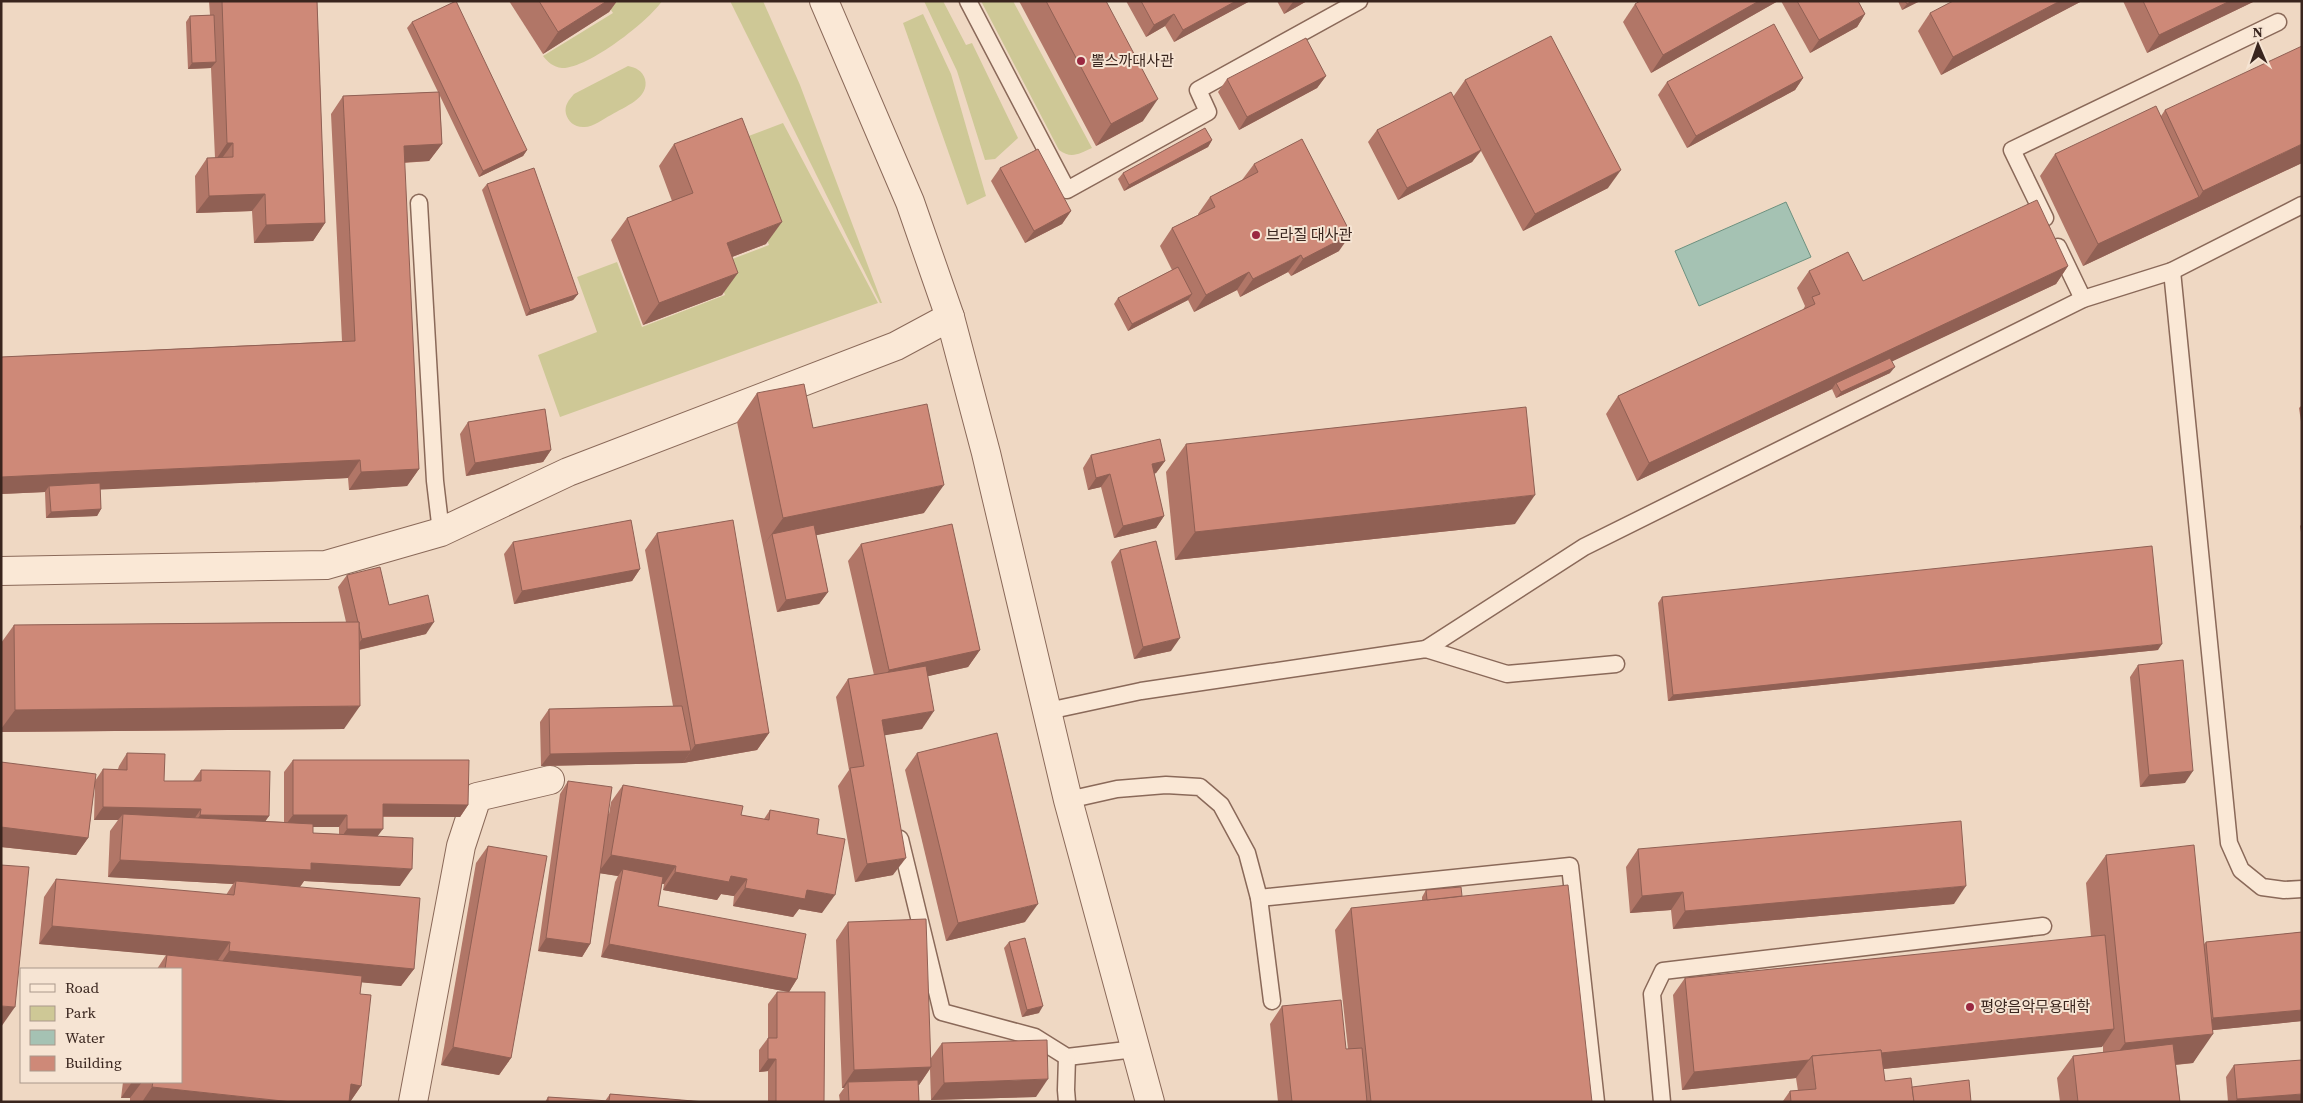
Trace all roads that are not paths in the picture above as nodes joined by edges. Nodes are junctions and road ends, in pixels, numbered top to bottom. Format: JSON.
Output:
{"nodes":[{"id":1,"x":824,"y":1,"type":"edge"},
{"id":2,"x":968,"y":1,"type":"edge"},
{"id":3,"x":1358,"y":1,"type":"edge"},
{"id":4,"x":2278,"y":22,"type":"dead end"},
{"id":5,"x":419,"y":203,"type":"dead end"},
{"id":6,"x":2302,"y":205,"type":"edge"},
{"id":7,"x":2172,"y":271,"type":"junction"},
{"id":8,"x":2083,"y":300,"type":"junction"},
{"id":9,"x":950,"y":317,"type":"junction"},
{"id":10,"x":441,"y":532,"type":"junction"},
{"id":11,"x":1,"y":571,"type":"edge"},
{"id":12,"x":1426,"y":649,"type":"junction"},
{"id":13,"x":1616,"y":664,"type":"dead end"},
{"id":14,"x":1048,"y":711,"type":"junction"},
{"id":15,"x":550,"y":780,"type":"dead end"},
{"id":16,"x":1068,"y":800,"type":"junction"},
{"id":17,"x":895,"y":822,"type":"edge"},
{"id":18,"x":2302,"y":889,"type":"edge"},
{"id":19,"x":1259,"y":898,"type":"junction"},
{"id":20,"x":2043,"y":926,"type":"dead end"},
{"id":21,"x":1272,"y":1001,"type":"dead end"},
{"id":22,"x":1135,"y":1049,"type":"junction"},
{"id":23,"x":1067,"y":1057,"type":"junction"},
{"id":24,"x":413,"y":1102,"type":"edge"},
{"id":25,"x":1067,"y":1102,"type":"edge"},
{"id":26,"x":1150,"y":1102,"type":"edge"},
{"id":27,"x":1596,"y":1102,"type":"edge"},
{"id":28,"x":1662,"y":1102,"type":"edge"}],
"edges":[{"from":1,"to":9,"type":"street"},
{"from":2,"to":3,"type":"lane"},
{"from":4,"to":8,"type":"lane"},
{"from":5,"to":10,"type":"lane"},
{"from":6,"to":7,"type":"lane"},
{"from":7,"to":8,"type":"lane"},
{"from":7,"to":18,"type":"lane"},
{"from":8,"to":12,"type":"lane"},
{"from":9,"to":10,"type":"street"},
{"from":9,"to":14,"type":"street"},
{"from":10,"to":11,"type":"street"},
{"from":12,"to":13,"type":"lane"},
{"from":12,"to":14,"type":"lane"},
{"from":14,"to":16,"type":"street"},
{"from":15,"to":24,"type":"street"},
{"from":16,"to":19,"type":"lane"},
{"from":16,"to":22,"type":"street"},
{"from":17,"to":23,"type":"lane"},
{"from":19,"to":21,"type":"lane"},
{"from":19,"to":27,"type":"lane"},
{"from":20,"to":28,"type":"lane"},
{"from":22,"to":23,"type":"lane"},
{"from":22,"to":26,"type":"street"},
{"from":23,"to":25,"type":"lane"}]}
